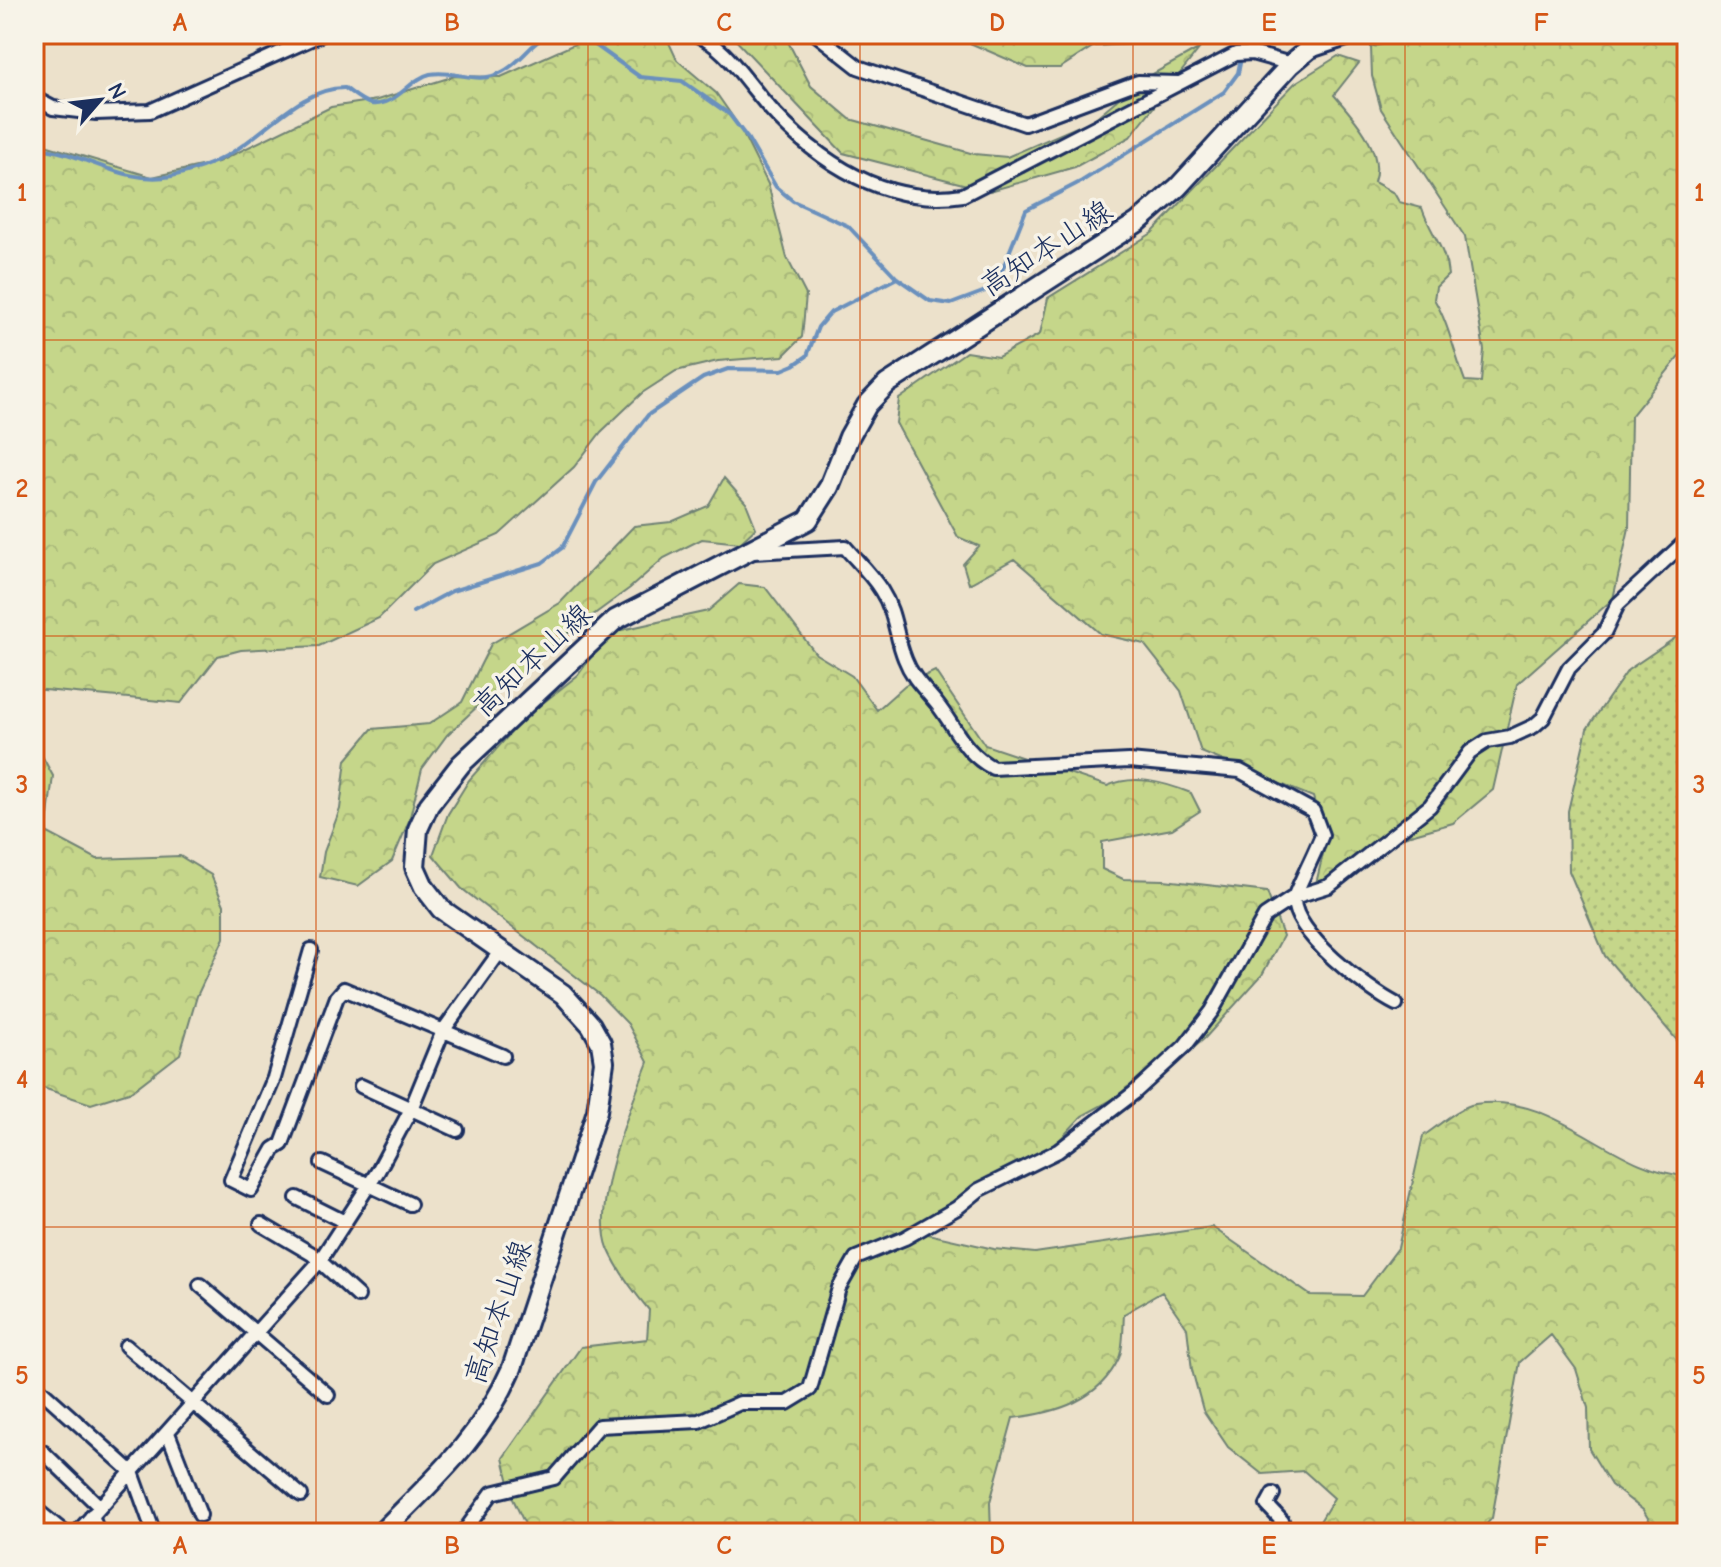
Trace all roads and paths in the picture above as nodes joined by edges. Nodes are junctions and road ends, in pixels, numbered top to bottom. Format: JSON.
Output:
{"nodes":[{"id":1,"x":322,"y":34,"type":"edge"},
{"id":2,"x":695,"y":34,"type":"edge"},
{"id":3,"x":816,"y":34,"type":"edge"},
{"id":4,"x":1352,"y":34,"type":"edge"},
{"id":5,"x":1291,"y":64,"type":"junction"},
{"id":6,"x":1182,"y":83,"type":"junction"},
{"id":7,"x":34,"y":98,"type":"edge"},
{"id":8,"x":1687,"y":540,"type":"edge"},
{"id":9,"x":752,"y":552,"type":"junction"},
{"id":10,"x":1294,"y":897,"type":"junction"},
{"id":11,"x":311,"y":950,"type":"dead end"},
{"id":12,"x":499,"y":953,"type":"junction"},
{"id":13,"x":1396,"y":1004,"type":"dead end"},
{"id":14,"x":443,"y":1031,"type":"junction"},
{"id":15,"x":503,"y":1056,"type":"dead end"},
{"id":16,"x":361,"y":1086,"type":"dead end"},
{"id":17,"x":411,"y":1109,"type":"junction"},
{"id":18,"x":457,"y":1130,"type":"dead end"},
{"id":19,"x":322,"y":1163,"type":"dead end"},
{"id":20,"x":370,"y":1184,"type":"junction"},
{"id":21,"x":297,"y":1198,"type":"dead end"},
{"id":22,"x":410,"y":1204,"type":"dead end"},
{"id":23,"x":345,"y":1222,"type":"junction"},
{"id":24,"x":261,"y":1224,"type":"dead end"},
{"id":25,"x":319,"y":1262,"type":"junction"},
{"id":26,"x":200,"y":1285,"type":"dead end"},
{"id":27,"x":358,"y":1296,"type":"dead end"},
{"id":28,"x":258,"y":1334,"type":"junction"},
{"id":29,"x":126,"y":1346,"type":"dead end"},
{"id":30,"x":34,"y":1384,"type":"edge"},
{"id":31,"x":328,"y":1395,"type":"dead end"},
{"id":32,"x":193,"y":1405,"type":"junction"},
{"id":33,"x":168,"y":1433,"type":"junction"},
{"id":34,"x":43,"y":1452,"type":"dead end"},
{"id":35,"x":132,"y":1472,"type":"junction"},
{"id":36,"x":1273,"y":1494,"type":"dead end"},
{"id":37,"x":301,"y":1495,"type":"dead end"},
{"id":38,"x":34,"y":1508,"type":"edge"},
{"id":39,"x":96,"y":1511,"type":"junction"},
{"id":40,"x":200,"y":1515,"type":"dead end"},
{"id":41,"x":65,"y":1533,"type":"edge"},
{"id":42,"x":77,"y":1533,"type":"edge"},
{"id":43,"x":98,"y":1533,"type":"edge"},
{"id":44,"x":154,"y":1533,"type":"edge"},
{"id":45,"x":381,"y":1533,"type":"edge"},
{"id":46,"x":463,"y":1533,"type":"edge"},
{"id":47,"x":1286,"y":1533,"type":"edge"}],
"edges":[{"from":1,"to":7,"type":"street"},
{"from":2,"to":6,"type":"street"},
{"from":3,"to":6,"type":"street"},
{"from":4,"to":5,"type":"main road","name":"高知本山線"},
{"from":5,"to":6,"type":"street"},
{"from":5,"to":9,"type":"main road","name":"高知本山線"},
{"from":8,"to":10,"type":"street"},
{"from":9,"to":10,"type":"street"},
{"from":9,"to":12,"type":"main road","name":"高知本山線"},
{"from":10,"to":13,"type":"street"},
{"from":10,"to":46,"type":"street"},
{"from":11,"to":14,"type":"street"},
{"from":12,"to":14,"type":"street"},
{"from":12,"to":45,"type":"main road","name":"高知本山線"},
{"from":14,"to":15,"type":"street"},
{"from":14,"to":17,"type":"street"},
{"from":16,"to":17,"type":"street"},
{"from":17,"to":18,"type":"street"},
{"from":17,"to":20,"type":"street"},
{"from":19,"to":20,"type":"street"},
{"from":20,"to":22,"type":"street"},
{"from":20,"to":23,"type":"street"},
{"from":21,"to":23,"type":"street"},
{"from":23,"to":25,"type":"street"},
{"from":24,"to":25,"type":"street"},
{"from":25,"to":27,"type":"street"},
{"from":25,"to":28,"type":"street"},
{"from":26,"to":28,"type":"street"},
{"from":28,"to":31,"type":"street"},
{"from":28,"to":32,"type":"street"},
{"from":29,"to":32,"type":"street"},
{"from":30,"to":35,"type":"street"},
{"from":32,"to":33,"type":"street"},
{"from":32,"to":37,"type":"street"},
{"from":33,"to":35,"type":"street"},
{"from":33,"to":40,"type":"street"},
{"from":34,"to":39,"type":"street"},
{"from":35,"to":39,"type":"street"},
{"from":35,"to":44,"type":"street"},
{"from":36,"to":47,"type":"street"},
{"from":38,"to":41,"type":"street"},
{"from":39,"to":42,"type":"street"},
{"from":39,"to":43,"type":"street"}]}
